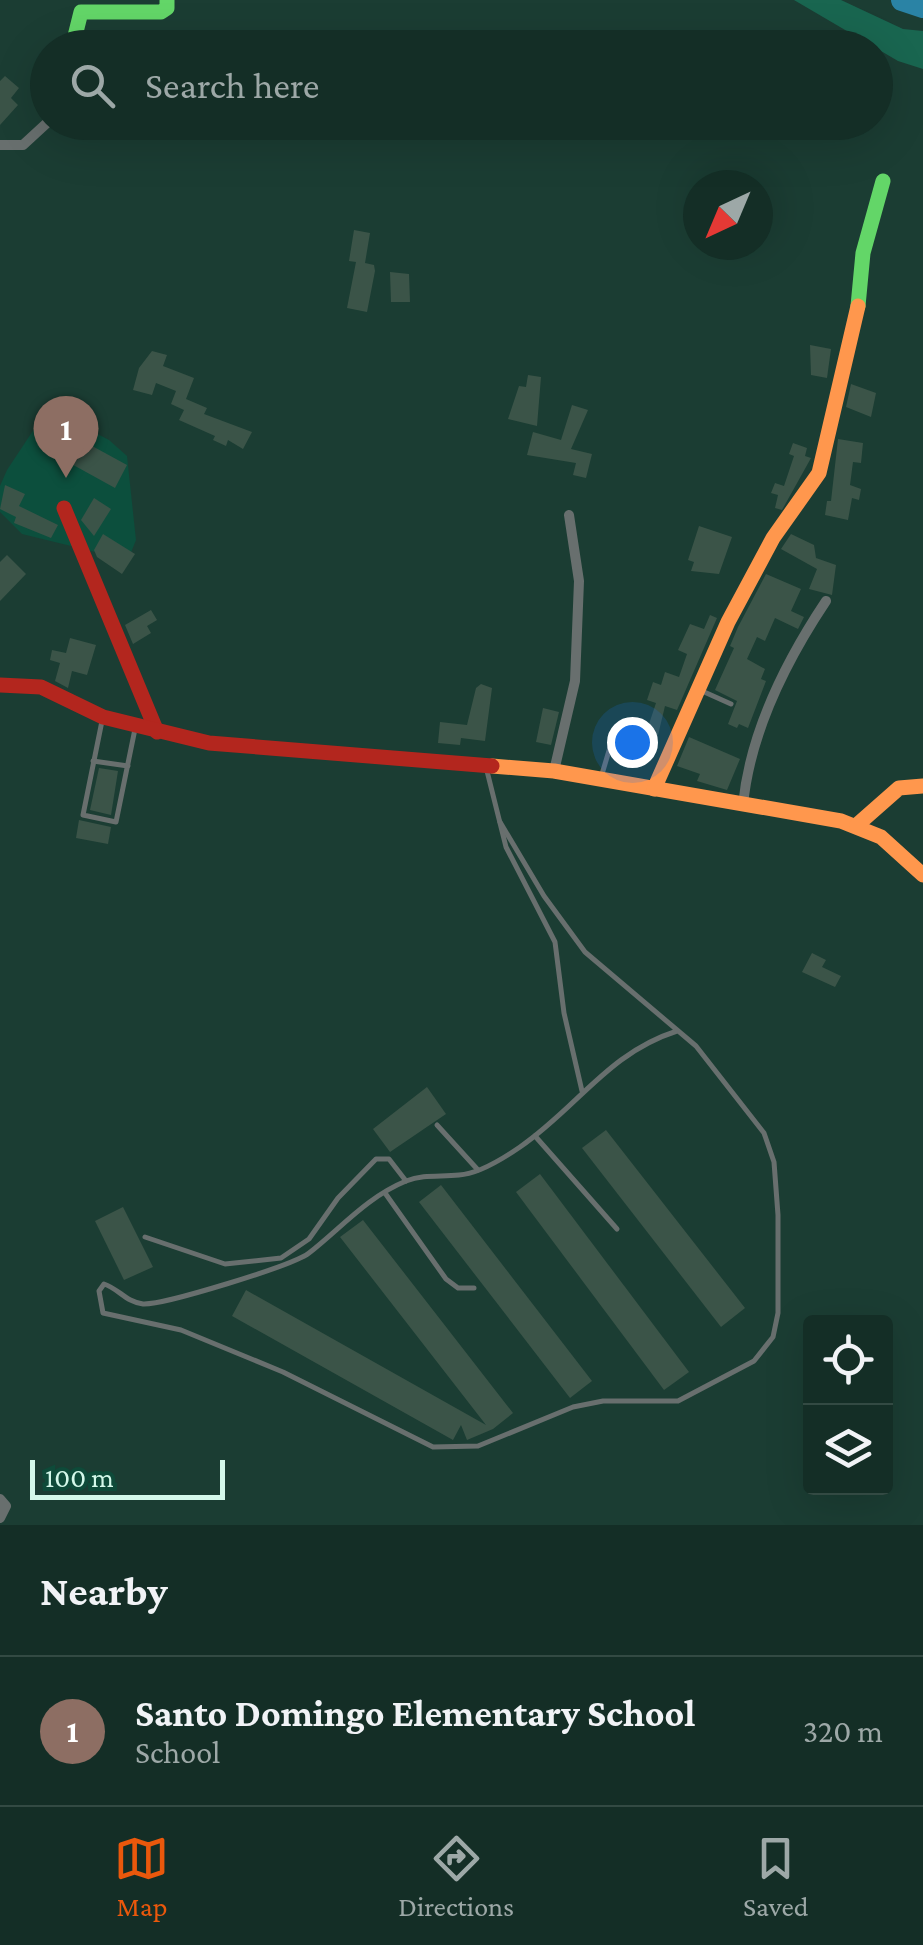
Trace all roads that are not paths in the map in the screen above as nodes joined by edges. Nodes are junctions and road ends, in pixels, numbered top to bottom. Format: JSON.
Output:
{"nodes":[{"id":1,"x":167,"y":0,"type":"edge"},
{"id":2,"x":76,"y":30,"type":"edge"},
{"id":3,"x":30,"y":139,"type":"edge"},
{"id":4,"x":0,"y":145,"type":"edge"},
{"id":5,"x":883,"y":182,"type":"dead end"},
{"id":6,"x":64,"y":508,"type":"dead end"},
{"id":7,"x":569,"y":516,"type":"dead end"},
{"id":8,"x":826,"y":601,"type":"dead end"},
{"id":9,"x":0,"y":685,"type":"edge"},
{"id":10,"x":699,"y":690,"type":"junction"},
{"id":11,"x":731,"y":704,"type":"dead end"},
{"id":12,"x":103,"y":717,"type":"junction"},
{"id":13,"x":136,"y":726,"type":"junction"},
{"id":14,"x":157,"y":732,"type":"junction"},
{"id":15,"x":614,"y":734,"type":"dead end"},
{"id":16,"x":94,"y":761,"type":"junction"},
{"id":17,"x":486,"y":764,"type":"junction"},
{"id":18,"x":128,"y":766,"type":"junction"},
{"id":19,"x":554,"y":771,"type":"junction"},
{"id":20,"x":601,"y":778,"type":"junction"},
{"id":21,"x":923,"y":786,"type":"edge"},
{"id":22,"x":654,"y":790,"type":"junction"},
{"id":23,"x":743,"y":805,"type":"junction"},
{"id":24,"x":500,"y":822,"type":"junction"},
{"id":25,"x":857,"y":825,"type":"junction"},
{"id":26,"x":923,"y":874,"type":"edge"},
{"id":27,"x":677,"y":1030,"type":"junction"},
{"id":28,"x":583,"y":1092,"type":"junction"},
{"id":29,"x":437,"y":1124,"type":"dead end"},
{"id":30,"x":534,"y":1136,"type":"junction"},
{"id":31,"x":478,"y":1170,"type":"junction"},
{"id":32,"x":406,"y":1181,"type":"junction"},
{"id":33,"x":385,"y":1193,"type":"junction"},
{"id":34,"x":617,"y":1229,"type":"dead end"},
{"id":35,"x":145,"y":1237,"type":"dead end"},
{"id":36,"x":474,"y":1288,"type":"dead end"},
{"id":37,"x":0,"y":1499,"type":"edge"},
{"id":38,"x":0,"y":1518,"type":"edge"}],
"edges":[{"from":1,"to":2,"type":"street"},
{"from":3,"to":4,"type":"street"},
{"from":5,"to":10,"type":"street"},
{"from":6,"to":14,"type":"street"},
{"from":7,"to":19,"type":"street"},
{"from":8,"to":23,"type":"street"},
{"from":9,"to":12,"type":"street"},
{"from":10,"to":11,"type":"lane"},
{"from":10,"to":22,"type":"street"},
{"from":12,"to":13,"type":"street"},
{"from":12,"to":16,"type":"lane"},
{"from":13,"to":14,"type":"street"},
{"from":13,"to":18,"type":"lane"},
{"from":14,"to":17,"type":"street"},
{"from":15,"to":20,"type":"lane"},
{"from":16,"to":18,"type":"lane"},
{"from":16,"to":18,"type":"lane"},
{"from":17,"to":19,"type":"street"},
{"from":17,"to":24,"type":"lane"},
{"from":19,"to":20,"type":"street"},
{"from":20,"to":22,"type":"street"},
{"from":21,"to":25,"type":"street"},
{"from":22,"to":23,"type":"street"},
{"from":23,"to":25,"type":"street"},
{"from":24,"to":27,"type":"lane"},
{"from":24,"to":28,"type":"lane"},
{"from":25,"to":26,"type":"street"},
{"from":27,"to":28,"type":"lane"},
{"from":27,"to":33,"type":"lane"},
{"from":28,"to":30,"type":"lane"},
{"from":29,"to":31,"type":"lane"},
{"from":30,"to":31,"type":"lane"},
{"from":30,"to":34,"type":"lane"},
{"from":31,"to":32,"type":"lane"},
{"from":32,"to":33,"type":"lane"},
{"from":32,"to":35,"type":"lane"},
{"from":33,"to":36,"type":"lane"},
{"from":37,"to":38,"type":"street"}]}
